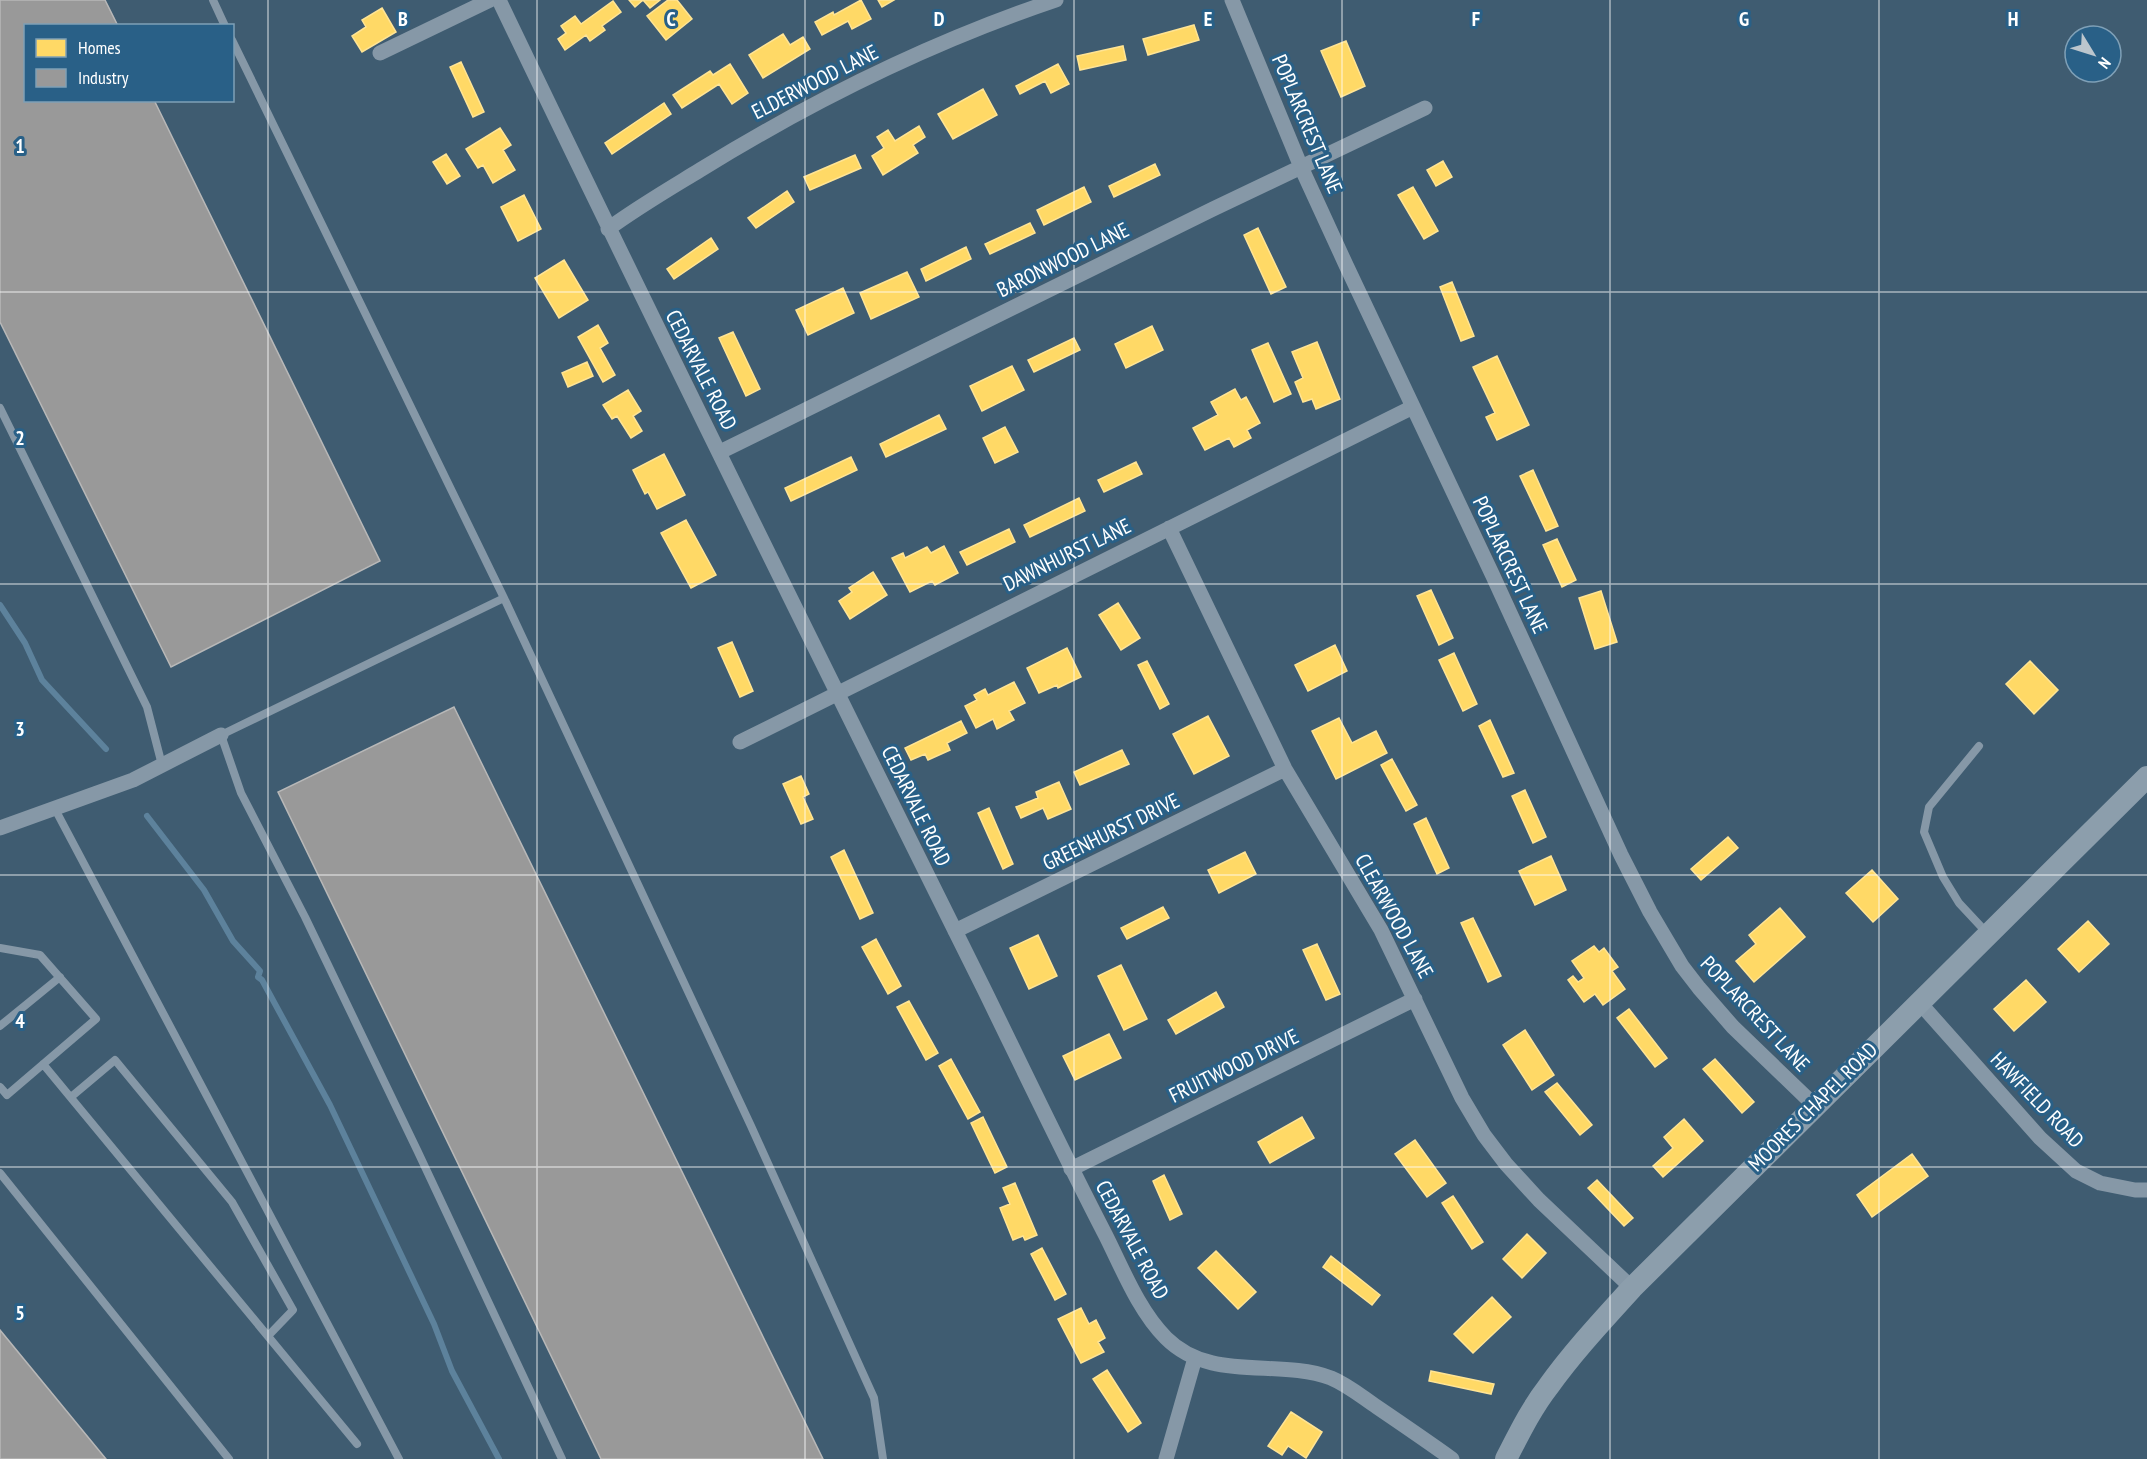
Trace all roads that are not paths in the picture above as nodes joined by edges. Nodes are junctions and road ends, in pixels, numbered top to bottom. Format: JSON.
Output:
{"nodes":[{"id":1,"x":213,"y":0,"type":"edge"},
{"id":2,"x":490,"y":0,"type":"edge"},
{"id":3,"x":499,"y":0,"type":"edge"},
{"id":4,"x":1056,"y":0,"type":"edge"},
{"id":5,"x":1232,"y":0,"type":"edge"},
{"id":6,"x":224,"y":24,"type":"edge"},
{"id":7,"x":234,"y":44,"type":"edge"},
{"id":8,"x":380,"y":53,"type":"dead end"},
{"id":9,"x":1425,"y":108,"type":"dead end"},
{"id":10,"x":1301,"y":167,"type":"junction"},
{"id":11,"x":608,"y":229,"type":"junction"},
{"id":12,"x":1413,"y":407,"type":"junction"},
{"id":13,"x":0,"y":408,"type":"edge"},
{"id":14,"x":720,"y":452,"type":"junction"},
{"id":15,"x":1169,"y":528,"type":"junction"},
{"id":16,"x":504,"y":598,"type":"junction"},
{"id":17,"x":837,"y":694,"type":"junction"},
{"id":18,"x":221,"y":735,"type":"junction"},
{"id":19,"x":740,"y":742,"type":"dead end"},
{"id":20,"x":1979,"y":746,"type":"dead end"},
{"id":21,"x":162,"y":765,"type":"junction"},
{"id":22,"x":1284,"y":770,"type":"junction"},
{"id":23,"x":2147,"y":777,"type":"edge"},
{"id":24,"x":55,"y":809,"type":"junction"},
{"id":25,"x":0,"y":828,"type":"edge"},
{"id":26,"x":955,"y":931,"type":"junction"},
{"id":27,"x":1988,"y":934,"type":"junction"},
{"id":28,"x":0,"y":948,"type":"edge"},
{"id":29,"x":60,"y":976,"type":"junction"},
{"id":30,"x":1415,"y":999,"type":"junction"},
{"id":31,"x":1919,"y":1002,"type":"junction"},
{"id":32,"x":0,"y":1026,"type":"edge"},
{"id":33,"x":43,"y":1064,"type":"junction"},
{"id":34,"x":0,"y":1087,"type":"edge"},
{"id":35,"x":71,"y":1097,"type":"junction"},
{"id":36,"x":1814,"y":1105,"type":"junction"},
{"id":37,"x":1071,"y":1169,"type":"junction"},
{"id":38,"x":0,"y":1173,"type":"edge"},
{"id":39,"x":2147,"y":1190,"type":"edge"},
{"id":40,"x":1632,"y":1288,"type":"junction"},
{"id":41,"x":268,"y":1336,"type":"junction"},
{"id":42,"x":1195,"y":1358,"type":"junction"},
{"id":43,"x":357,"y":1444,"type":"dead end"},
{"id":44,"x":229,"y":1459,"type":"edge"},
{"id":45,"x":399,"y":1459,"type":"edge"},
{"id":46,"x":562,"y":1459,"type":"edge"},
{"id":47,"x":883,"y":1459,"type":"edge"},
{"id":48,"x":1166,"y":1459,"type":"edge"},
{"id":49,"x":1452,"y":1459,"type":"edge"},
{"id":50,"x":1506,"y":1459,"type":"edge"}],
"edges":[{"from":1,"to":6,"type":"lane"},
{"from":2,"to":8,"type":"street"},
{"from":3,"to":11,"type":"street","name":"CEDARVALE ROAD"},
{"from":4,"to":11,"type":"street","name":"ELDERWOOD LANE"},
{"from":5,"to":10,"type":"street","name":"POPLARCREST LANE"},
{"from":7,"to":16,"type":"lane"},
{"from":9,"to":10,"type":"street","name":"BARONWOOD LANE"},
{"from":10,"to":12,"type":"street","name":"POPLARCREST LANE"},
{"from":10,"to":14,"type":"street","name":"BARONWOOD LANE"},
{"from":11,"to":14,"type":"street","name":"CEDARVALE ROAD"},
{"from":12,"to":15,"type":"street","name":"DAWNHURST LANE"},
{"from":12,"to":36,"type":"street","name":"POPLARCREST LANE"},
{"from":13,"to":21,"type":"lane"},
{"from":14,"to":17,"type":"street","name":"CEDARVALE ROAD"},
{"from":15,"to":17,"type":"street","name":"DAWNHURST LANE"},
{"from":15,"to":22,"type":"street","name":"CLEARWOOD LANE"},
{"from":16,"to":18,"type":"lane"},
{"from":16,"to":47,"type":"lane"},
{"from":17,"to":19,"type":"street","name":"DAWNHURST LANE"},
{"from":17,"to":26,"type":"street","name":"CEDARVALE ROAD"},
{"from":18,"to":21,"type":"street"},
{"from":18,"to":46,"type":"lane"},
{"from":20,"to":27,"type":"lane"},
{"from":21,"to":24,"type":"street"},
{"from":22,"to":26,"type":"street","name":"GREENHURST DRIVE"},
{"from":22,"to":30,"type":"street","name":"CLEARWOOD LANE"},
{"from":23,"to":27,"type":"main road","name":"MOORES CHAPEL ROAD"},
{"from":24,"to":25,"type":"street"},
{"from":24,"to":45,"type":"lane"},
{"from":26,"to":37,"type":"street","name":"CEDARVALE ROAD"},
{"from":27,"to":31,"type":"main road","name":"MOORES CHAPEL ROAD"},
{"from":28,"to":29,"type":"lane"},
{"from":29,"to":32,"type":"lane"},
{"from":29,"to":33,"type":"lane"},
{"from":30,"to":37,"type":"street","name":"FRUITWOOD DRIVE"},
{"from":30,"to":40,"type":"street","name":"CLEARWOOD LANE"},
{"from":31,"to":36,"type":"main road","name":"MOORES CHAPEL ROAD"},
{"from":31,"to":39,"type":"street","name":"HAWFIELD ROAD"},
{"from":33,"to":34,"type":"lane"},
{"from":33,"to":35,"type":"lane"},
{"from":35,"to":41,"type":"lane"},
{"from":35,"to":41,"type":"lane"},
{"from":36,"to":40,"type":"main road","name":"MOORES CHAPEL ROAD"},
{"from":37,"to":42,"type":"street","name":"CEDARVALE ROAD"},
{"from":38,"to":44,"type":"lane"},
{"from":40,"to":50,"type":"main road","name":"MOORES CHAPEL ROAD"},
{"from":41,"to":43,"type":"lane"},
{"from":42,"to":48,"type":"street"},
{"from":42,"to":49,"type":"street","name":"CEDARVALE ROAD"}]}
